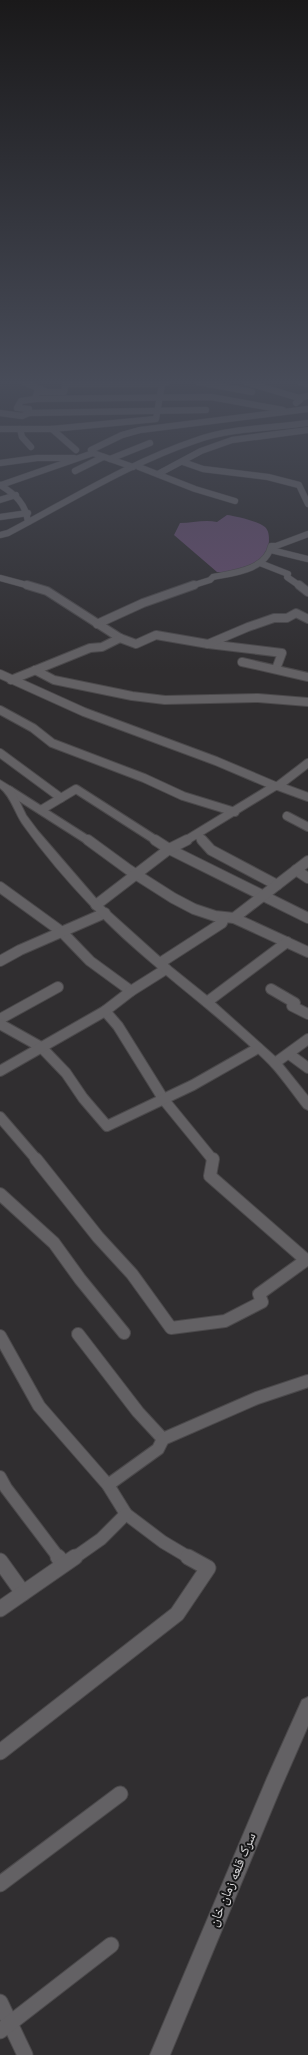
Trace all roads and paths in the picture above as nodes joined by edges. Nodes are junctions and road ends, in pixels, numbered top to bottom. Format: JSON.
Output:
{"nodes":[{"id":1,"x":21,"y":478,"type":"edge"},
{"id":2,"x":115,"y":478,"type":"edge"},
{"id":3,"x":168,"y":478,"type":"edge"},
{"id":4,"x":271,"y":478,"type":"edge"},
{"id":5,"x":0,"y":485,"type":"edge"},
{"id":6,"x":16,"y":495,"type":"junction"},
{"id":7,"x":0,"y":500,"type":"edge"},
{"id":8,"x":235,"y":501,"type":"dead end"},
{"id":9,"x":308,"y":504,"type":"edge"},
{"id":10,"x":28,"y":513,"type":"junction"},
{"id":11,"x":0,"y":517,"type":"edge"},
{"id":12,"x":28,"y":522,"type":"junction"},
{"id":13,"x":308,"y":534,"type":"edge"},
{"id":14,"x":0,"y":535,"type":"edge"},
{"id":15,"x":271,"y":550,"type":"junction"},
{"id":16,"x":308,"y":554,"type":"edge"},
{"id":17,"x":304,"y":558,"type":"edge"},
{"id":18,"x":260,"y":563,"type":"junction"},
{"id":19,"x":0,"y":578,"type":"edge"},
{"id":20,"x":308,"y":592,"type":"edge"},
{"id":21,"x":307,"y":618,"type":"edge"},
{"id":22,"x":97,"y":624,"type":"junction"},
{"id":23,"x":120,"y":638,"type":"junction"},
{"id":24,"x":208,"y":644,"type":"junction"},
{"id":25,"x":242,"y":662,"type":"dead end"},
{"id":26,"x":276,"y":669,"type":"junction"},
{"id":27,"x":35,"y":670,"type":"junction"},
{"id":28,"x":0,"y":674,"type":"edge"},
{"id":29,"x":308,"y":677,"type":"edge"},
{"id":30,"x":11,"y":680,"type":"junction"},
{"id":31,"x":308,"y":702,"type":"edge"},
{"id":32,"x":0,"y":710,"type":"edge"},
{"id":33,"x":0,"y":753,"type":"edge"},
{"id":34,"x":308,"y":763,"type":"edge"},
{"id":35,"x":276,"y":786,"type":"junction"},
{"id":36,"x":5,"y":787,"type":"edge"},
{"id":37,"x":308,"y":797,"type":"edge"},
{"id":38,"x":61,"y":798,"type":"junction"},
{"id":39,"x":41,"y":810,"type":"junction"},
{"id":40,"x":235,"y":812,"type":"junction"},
{"id":41,"x":287,"y":816,"type":"dead end"},
{"id":42,"x":308,"y":827,"type":"edge"},
{"id":43,"x":198,"y":835,"type":"junction"},
{"id":44,"x":169,"y":849,"type":"junction"},
{"id":45,"x":308,"y":861,"type":"edge"},
{"id":46,"x":296,"y":870,"type":"junction"},
{"id":47,"x":135,"y":875,"type":"junction"},
{"id":48,"x":308,"y":878,"type":"edge"},
{"id":49,"x":277,"y":885,"type":"junction"},
{"id":50,"x":0,"y":888,"type":"edge"},
{"id":51,"x":262,"y":895,"type":"junction"},
{"id":52,"x":100,"y":909,"type":"junction"},
{"id":53,"x":224,"y":918,"type":"junction"},
{"id":54,"x":234,"y":918,"type":"junction"},
{"id":55,"x":308,"y":918,"type":"edge"},
{"id":56,"x":62,"y":932,"type":"junction"},
{"id":57,"x":287,"y":942,"type":"junction"},
{"id":58,"x":308,"y":952,"type":"edge"},
{"id":59,"x":0,"y":961,"type":"edge"},
{"id":60,"x":163,"y":966,"type":"junction"},
{"id":61,"x":58,"y":986,"type":"dead end"},
{"id":62,"x":271,"y":989,"type":"dead end"},
{"id":63,"x":131,"y":991,"type":"junction"},
{"id":64,"x":207,"y":1002,"type":"junction"},
{"id":65,"x":106,"y":1011,"type":"junction"},
{"id":66,"x":308,"y":1014,"type":"edge"},
{"id":67,"x":0,"y":1019,"type":"edge"},
{"id":68,"x":0,"y":1024,"type":"edge"},
{"id":69,"x":308,"y":1039,"type":"edge"},
{"id":70,"x":41,"y":1047,"type":"junction"},
{"id":71,"x":258,"y":1048,"type":"junction"},
{"id":72,"x":289,"y":1054,"type":"junction"},
{"id":73,"x":275,"y":1063,"type":"junction"},
{"id":74,"x":308,"y":1068,"type":"edge"},
{"id":75,"x":0,"y":1071,"type":"edge"},
{"id":76,"x":164,"y":1100,"type":"junction"},
{"id":77,"x":308,"y":1105,"type":"edge"},
{"id":78,"x":0,"y":1117,"type":"edge"},
{"id":79,"x":0,"y":1194,"type":"edge"},
{"id":80,"x":124,"y":1333,"type":"dead end"},
{"id":81,"x":78,"y":1334,"type":"dead end"},
{"id":82,"x":0,"y":1336,"type":"edge"},
{"id":83,"x":308,"y":1381,"type":"edge"},
{"id":84,"x":163,"y":1439,"type":"junction"},
{"id":85,"x":0,"y":1477,"type":"edge"},
{"id":86,"x":108,"y":1485,"type":"junction"},
{"id":87,"x":126,"y":1514,"type":"junction"},
{"id":88,"x":0,"y":1561,"type":"edge"},
{"id":89,"x":64,"y":1564,"type":"junction"},
{"id":90,"x":23,"y":1593,"type":"junction"},
{"id":91,"x":0,"y":1609,"type":"edge"},
{"id":92,"x":308,"y":1706,"type":"edge"},
{"id":93,"x":0,"y":1752,"type":"edge"},
{"id":94,"x":120,"y":1794,"type":"dead end"},
{"id":95,"x":0,"y":1884,"type":"edge"},
{"id":96,"x":111,"y":1945,"type":"dead end"},
{"id":97,"x":0,"y":2002,"type":"edge"},
{"id":98,"x":5,"y":2026,"type":"edge"},
{"id":99,"x":25,"y":2055,"type":"edge"},
{"id":100,"x":160,"y":2055,"type":"edge"}],
"edges":[{"from":1,"to":5,"type":"street"},
{"from":2,"to":12,"type":"street"},
{"from":3,"to":8,"type":"street"},
{"from":4,"to":9,"type":"street"},
{"from":5,"to":6,"type":"street"},
{"from":6,"to":7,"type":"street"},
{"from":6,"to":10,"type":"street"},
{"from":10,"to":11,"type":"street"},
{"from":10,"to":12,"type":"street"},
{"from":12,"to":14,"type":"street"},
{"from":13,"to":15,"type":"street"},
{"from":15,"to":17,"type":"street"},
{"from":15,"to":18,"type":"street"},
{"from":16,"to":17,"type":"street"},
{"from":18,"to":20,"type":"street"},
{"from":18,"to":22,"type":"street"},
{"from":19,"to":22,"type":"street"},
{"from":21,"to":24,"type":"street"},
{"from":22,"to":23,"type":"street"},
{"from":23,"to":24,"type":"street"},
{"from":23,"to":27,"type":"street"},
{"from":24,"to":26,"type":"street"},
{"from":25,"to":26,"type":"street"},
{"from":26,"to":29,"type":"street"},
{"from":27,"to":30,"type":"street"},
{"from":27,"to":31,"type":"street"},
{"from":28,"to":30,"type":"street"},
{"from":30,"to":35,"type":"street"},
{"from":32,"to":40,"type":"street"},
{"from":33,"to":38,"type":"street"},
{"from":34,"to":35,"type":"street"},
{"from":35,"to":37,"type":"street"},
{"from":35,"to":40,"type":"street"},
{"from":36,"to":39,"type":"street"},
{"from":36,"to":52,"type":"street"},
{"from":38,"to":39,"type":"street"},
{"from":38,"to":44,"type":"street"},
{"from":39,"to":47,"type":"street"},
{"from":40,"to":43,"type":"street"},
{"from":41,"to":42,"type":"street"},
{"from":43,"to":44,"type":"street"},
{"from":43,"to":49,"type":"street"},
{"from":44,"to":47,"type":"street"},
{"from":44,"to":51,"type":"street"},
{"from":45,"to":46,"type":"street"},
{"from":46,"to":48,"type":"street"},
{"from":46,"to":49,"type":"street"},
{"from":47,"to":52,"type":"street"},
{"from":47,"to":53,"type":"street"},
{"from":49,"to":51,"type":"street"},
{"from":50,"to":56,"type":"street"},
{"from":51,"to":54,"type":"street"},
{"from":51,"to":55,"type":"street"},
{"from":52,"to":56,"type":"street"},
{"from":52,"to":60,"type":"street"},
{"from":53,"to":54,"type":"street"},
{"from":53,"to":60,"type":"street"},
{"from":54,"to":57,"type":"street"},
{"from":56,"to":59,"type":"street"},
{"from":56,"to":63,"type":"street"},
{"from":57,"to":58,"type":"street"},
{"from":57,"to":64,"type":"street"},
{"from":60,"to":63,"type":"street"},
{"from":60,"to":64,"type":"street"},
{"from":61,"to":67,"type":"street"},
{"from":62,"to":66,"type":"street"},
{"from":63,"to":65,"type":"street"},
{"from":64,"to":71,"type":"street"},
{"from":65,"to":70,"type":"street"},
{"from":65,"to":76,"type":"street"},
{"from":68,"to":70,"type":"street"},
{"from":69,"to":72,"type":"street"},
{"from":70,"to":75,"type":"street"},
{"from":70,"to":76,"type":"street"},
{"from":71,"to":73,"type":"street"},
{"from":71,"to":76,"type":"street"},
{"from":72,"to":73,"type":"street"},
{"from":72,"to":74,"type":"street"},
{"from":73,"to":77,"type":"street"},
{"from":76,"to":78,"type":"street"},
{"from":79,"to":80,"type":"street"},
{"from":81,"to":84,"type":"street"},
{"from":82,"to":86,"type":"street"},
{"from":83,"to":84,"type":"street"},
{"from":84,"to":86,"type":"street"},
{"from":85,"to":89,"type":"street"},
{"from":86,"to":87,"type":"street"},
{"from":87,"to":89,"type":"street"},
{"from":87,"to":93,"type":"street"},
{"from":88,"to":90,"type":"street"},
{"from":89,"to":90,"type":"street"},
{"from":90,"to":91,"type":"street"},
{"from":92,"to":100,"type":"street","name":"سرک قلعه زمان خان"},
{"from":94,"to":95,"type":"street"},
{"from":96,"to":98,"type":"street"},
{"from":97,"to":98,"type":"street"},
{"from":98,"to":99,"type":"street"}]}
